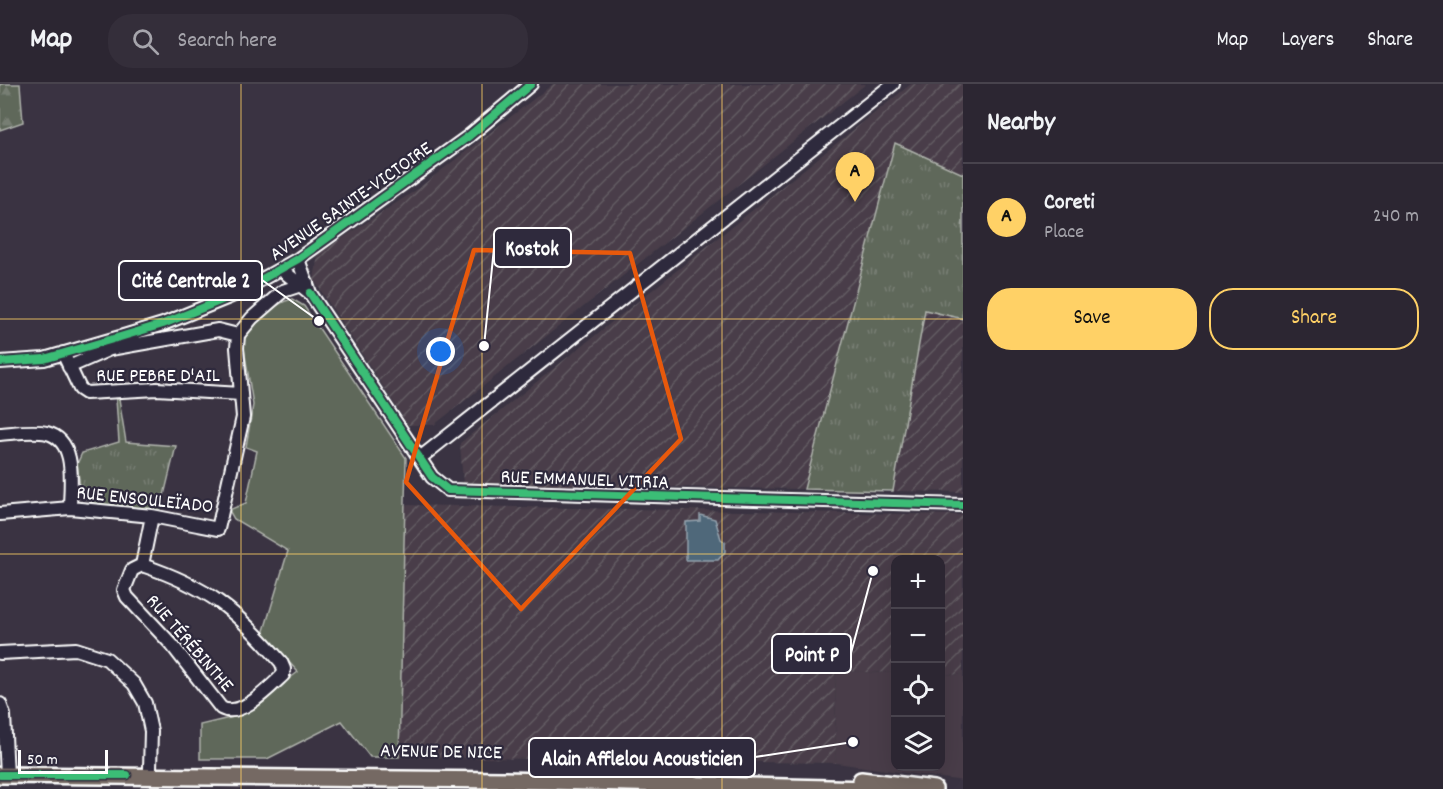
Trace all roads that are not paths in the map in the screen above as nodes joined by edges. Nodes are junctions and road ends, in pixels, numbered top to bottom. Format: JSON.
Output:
{"nodes":[{"id":1,"x":531,"y":84,"type":"edge"},
{"id":2,"x":893,"y":84,"type":"edge"},
{"id":3,"x":298,"y":259,"type":"junction"},
{"id":4,"x":282,"y":270,"type":"junction"},
{"id":5,"x":307,"y":287,"type":"junction"},
{"id":6,"x":238,"y":335,"type":"junction"},
{"id":7,"x":63,"y":353,"type":"junction"},
{"id":8,"x":0,"y":362,"type":"edge"},
{"id":9,"x":69,"y":367,"type":"junction"},
{"id":10,"x":241,"y":394,"type":"junction"},
{"id":11,"x":0,"y":434,"type":"edge"},
{"id":12,"x":420,"y":458,"type":"junction"},
{"id":13,"x":963,"y":505,"type":"edge"},
{"id":14,"x":70,"y":508,"type":"junction"},
{"id":15,"x":0,"y":514,"type":"edge"},
{"id":16,"x":152,"y":516,"type":"junction"},
{"id":17,"x":142,"y":565,"type":"junction"},
{"id":18,"x":0,"y":653,"type":"edge"},
{"id":19,"x":0,"y":704,"type":"edge"},
{"id":20,"x":150,"y":769,"type":"junction"},
{"id":21,"x":3,"y":775,"type":"edge"},
{"id":22,"x":127,"y":775,"type":"junction"},
{"id":23,"x":505,"y":780,"type":"edge"},
{"id":24,"x":641,"y":786,"type":"edge"},
{"id":25,"x":872,"y":789,"type":"edge"},
{"id":26,"x":934,"y":789,"type":"edge"}],
"edges":[{"from":1,"to":3,"type":"street","name":"AVENUE SAINTE-VICTOIRE"},
{"from":2,"to":12,"type":"street"},
{"from":3,"to":4,"type":"street","name":"AVENUE SAINTE-VICTOIRE"},
{"from":3,"to":5,"type":"street"},
{"from":4,"to":5,"type":"street"},
{"from":4,"to":7,"type":"street","name":"AVENUE SAINTE-VICTOIRE"},
{"from":5,"to":6,"type":"street"},
{"from":5,"to":12,"type":"street","name":"RUE EMMANUEL VITRIA"},
{"from":6,"to":9,"type":"street"},
{"from":6,"to":10,"type":"street","name":"RUE ENSOULEÏADO"},
{"from":7,"to":8,"type":"street","name":"AVENUE SAINTE-VICTOIRE"},
{"from":7,"to":9,"type":"street","name":"RUE PEBRE D'AIL"},
{"from":9,"to":10,"type":"street","name":"RUE PEBRE D'AIL"},
{"from":10,"to":16,"type":"street","name":"RUE ENSOULEÏADO"},
{"from":11,"to":14,"type":"street"},
{"from":12,"to":13,"type":"street","name":"RUE EMMANUEL VITRIA"},
{"from":14,"to":15,"type":"street","name":"RUE ENSOULEÏADO"},
{"from":14,"to":16,"type":"street","name":"RUE ENSOULEÏADO"},
{"from":16,"to":17,"type":"street","name":"RUE TÉRÉBINTHE"},
{"from":17,"to":17,"type":"street","name":"RUE TÉRÉBINTHE"},
{"from":18,"to":20,"type":"street"},
{"from":19,"to":21,"type":"street"},
{"from":20,"to":22,"type":"main road","name":"AVENUE DE NICE"},
{"from":20,"to":23,"type":"main road","name":"AVENUE DE NICE"},
{"from":21,"to":22,"type":"main road","name":"AVENUE DE NICE"},
{"from":22,"to":23,"type":"main road","name":"AVENUE DE NICE"},
{"from":23,"to":24,"type":"main road","name":"AVENUE DE NICE"},
{"from":23,"to":26,"type":"main road","name":"AVENUE DE NICE"},
{"from":24,"to":25,"type":"main road","name":"AVENUE DE NICE"}]}
